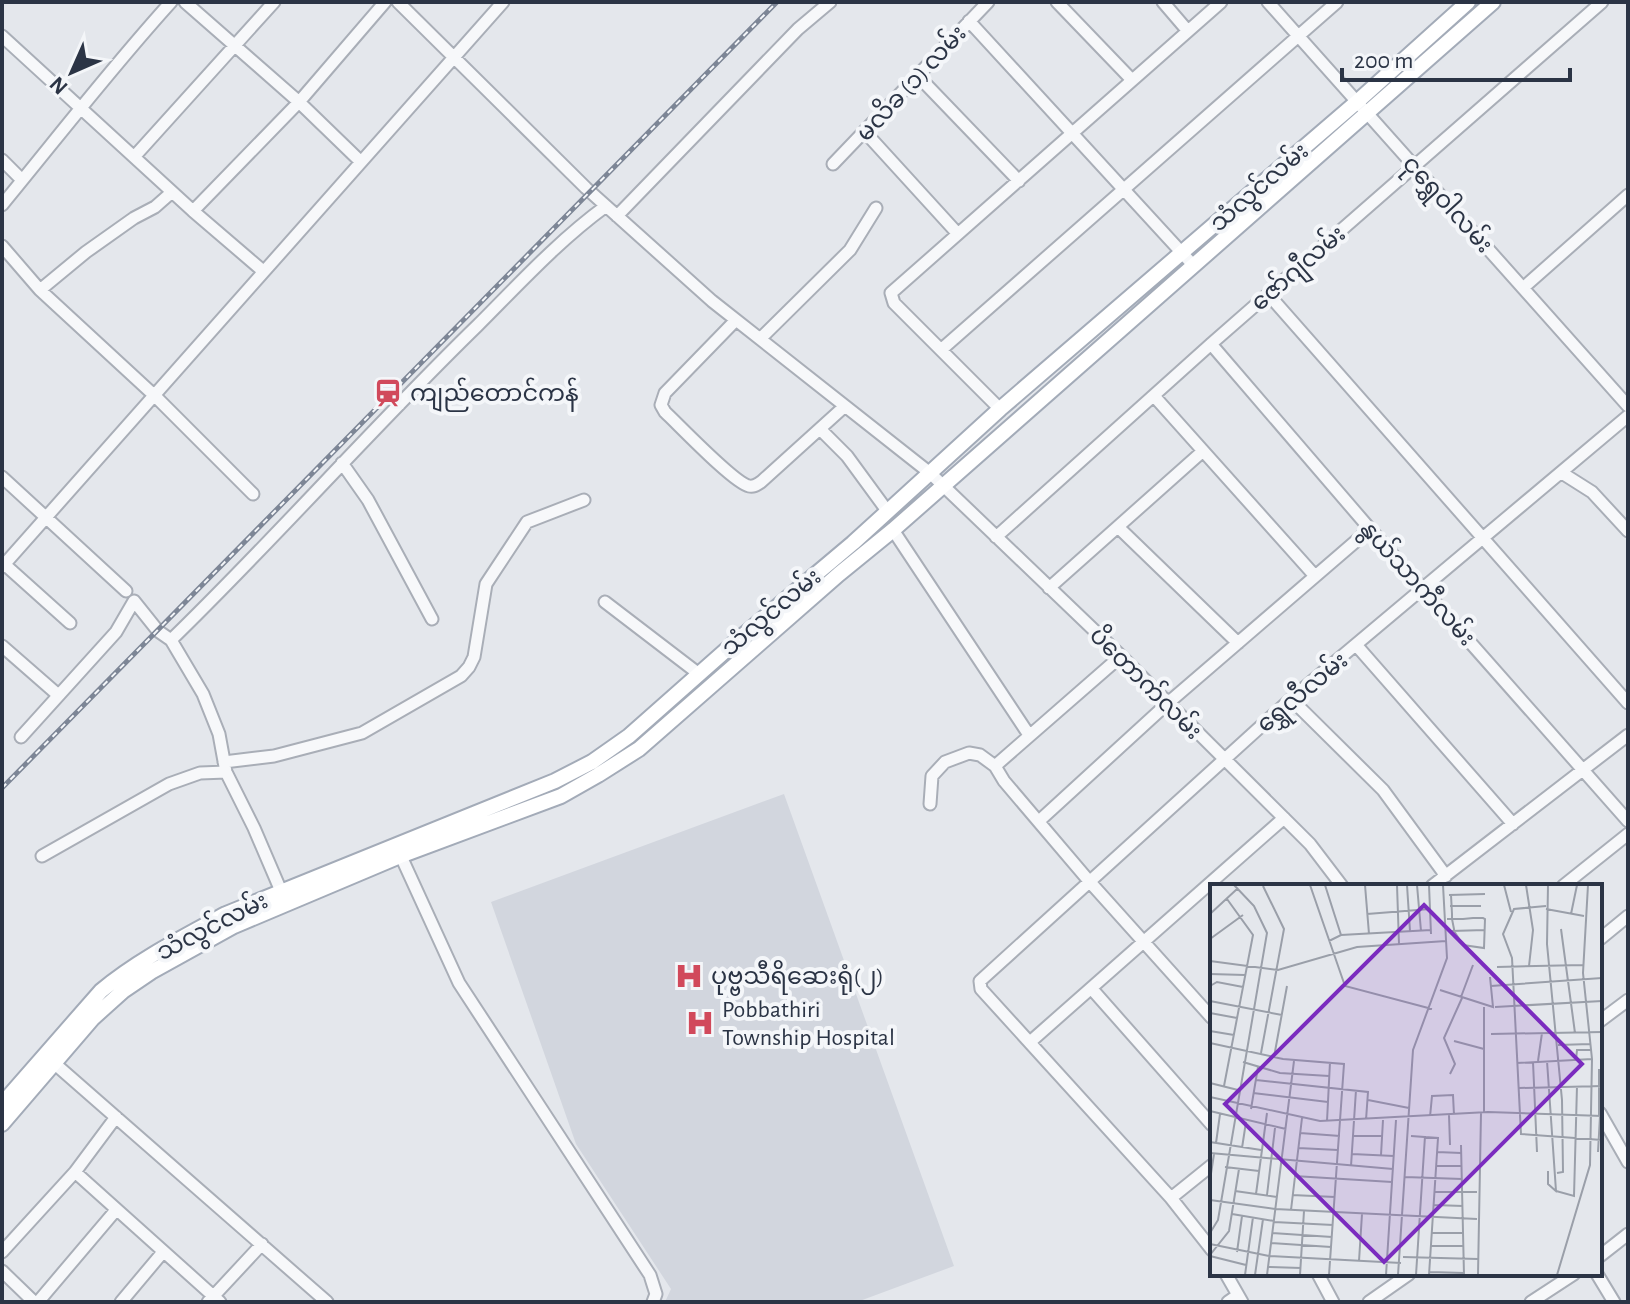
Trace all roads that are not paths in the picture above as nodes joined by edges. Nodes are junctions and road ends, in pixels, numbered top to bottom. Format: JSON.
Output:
{"nodes":[{"id":1,"x":171,"y":2,"type":"edge"},
{"id":2,"x":185,"y":2,"type":"edge"},
{"id":3,"x":274,"y":2,"type":"edge"},
{"id":4,"x":385,"y":2,"type":"edge"},
{"id":5,"x":398,"y":2,"type":"edge"},
{"id":6,"x":503,"y":2,"type":"edge"},
{"id":7,"x":830,"y":2,"type":"edge"},
{"id":8,"x":988,"y":2,"type":"edge"},
{"id":9,"x":1057,"y":2,"type":"edge"},
{"id":10,"x":1163,"y":2,"type":"edge"},
{"id":11,"x":1221,"y":2,"type":"edge"},
{"id":12,"x":1268,"y":2,"type":"edge"},
{"id":13,"x":1337,"y":2,"type":"edge"},
{"id":14,"x":1468,"y":2,"type":"edge"},
{"id":15,"x":1493,"y":2,"type":"edge"},
{"id":16,"x":1602,"y":2,"type":"edge"},
{"id":17,"x":969,"y":21,"type":"junction"},
{"id":18,"x":1187,"y":30,"type":"junction"},
{"id":19,"x":1299,"y":35,"type":"junction"},
{"id":20,"x":4,"y":42,"type":"edge"},
{"id":21,"x":234,"y":47,"type":"junction"},
{"id":22,"x":452,"y":57,"type":"junction"},
{"id":23,"x":918,"y":76,"type":"junction"},
{"id":24,"x":1132,"y":80,"type":"junction"},
{"id":25,"x":299,"y":102,"type":"junction"},
{"id":26,"x":1363,"y":107,"type":"junction"},
{"id":27,"x":81,"y":110,"type":"junction"},
{"id":28,"x":865,"y":132,"type":"junction"},
{"id":29,"x":1073,"y":132,"type":"junction"},
{"id":30,"x":134,"y":157,"type":"junction"},
{"id":31,"x":2,"y":160,"type":"edge"},
{"id":32,"x":361,"y":162,"type":"junction"},
{"id":33,"x":833,"y":164,"type":"dead end"},
{"id":34,"x":1415,"y":166,"type":"junction"},
{"id":35,"x":22,"y":180,"type":"junction"},
{"id":36,"x":1019,"y":181,"type":"junction"},
{"id":37,"x":1124,"y":189,"type":"junction"},
{"id":38,"x":172,"y":192,"type":"junction"},
{"id":39,"x":1628,"y":195,"type":"edge"},
{"id":40,"x":2,"y":205,"type":"edge"},
{"id":41,"x":606,"y":206,"type":"junction"},
{"id":42,"x":876,"y":208,"type":"dead end"},
{"id":43,"x":193,"y":211,"type":"junction"},
{"id":44,"x":617,"y":216,"type":"junction"},
{"id":45,"x":958,"y":234,"type":"junction"},
{"id":46,"x":2,"y":246,"type":"edge"},
{"id":47,"x":1183,"y":253,"type":"junction"},
{"id":48,"x":1194,"y":266,"type":"junction"},
{"id":49,"x":263,"y":271,"type":"junction"},
{"id":50,"x":1523,"y":288,"type":"junction"},
{"id":51,"x":40,"y":290,"type":"junction"},
{"id":52,"x":1268,"y":294,"type":"junction"},
{"id":53,"x":736,"y":320,"type":"junction"},
{"id":54,"x":760,"y":339,"type":"junction"},
{"id":55,"x":1211,"y":344,"type":"junction"},
{"id":56,"x":942,"y":349,"type":"junction"},
{"id":57,"x":1154,"y":396,"type":"junction"},
{"id":58,"x":156,"y":397,"type":"junction"},
{"id":59,"x":845,"y":406,"type":"junction"},
{"id":60,"x":1628,"y":406,"type":"edge"},
{"id":61,"x":1000,"y":409,"type":"junction"},
{"id":62,"x":1628,"y":416,"type":"edge"},
{"id":63,"x":820,"y":429,"type":"junction"},
{"id":64,"x":1203,"y":451,"type":"junction"},
{"id":65,"x":342,"y":463,"type":"junction"},
{"id":66,"x":930,"y":473,"type":"junction"},
{"id":67,"x":1562,"y":473,"type":"junction"},
{"id":68,"x":2,"y":477,"type":"edge"},
{"id":69,"x":943,"y":486,"type":"junction"},
{"id":70,"x":253,"y":494,"type":"dead end"},
{"id":71,"x":584,"y":500,"type":"dead end"},
{"id":72,"x":888,"y":512,"type":"junction"},
{"id":73,"x":46,"y":518,"type":"junction"},
{"id":74,"x":1118,"y":527,"type":"junction"},
{"id":75,"x":1370,"y":529,"type":"junction"},
{"id":76,"x":893,"y":530,"type":"junction"},
{"id":77,"x":1628,"y":531,"type":"edge"},
{"id":78,"x":996,"y":537,"type":"junction"},
{"id":79,"x":1483,"y":540,"type":"junction"},
{"id":80,"x":857,"y":549,"type":"junction"},
{"id":81,"x":3,"y":565,"type":"edge"},
{"id":82,"x":834,"y":568,"type":"junction"},
{"id":83,"x":1315,"y":576,"type":"junction"},
{"id":84,"x":1049,"y":588,"type":"junction"},
{"id":85,"x":1424,"y":588,"type":"junction"},
{"id":86,"x":126,"y":591,"type":"dead end"},
{"id":87,"x":605,"y":602,"type":"dead end"},
{"id":88,"x":432,"y":619,"type":"dead end"},
{"id":89,"x":70,"y":623,"type":"dead end"},
{"id":90,"x":171,"y":640,"type":"junction"},
{"id":91,"x":1238,"y":643,"type":"junction"},
{"id":92,"x":2,"y":646,"type":"edge"},
{"id":93,"x":1357,"y":646,"type":"junction"},
{"id":94,"x":1121,"y":656,"type":"junction"},
{"id":95,"x":699,"y":674,"type":"junction"},
{"id":96,"x":57,"y":694,"type":"junction"},
{"id":97,"x":1291,"y":699,"type":"junction"},
{"id":98,"x":1168,"y":703,"type":"junction"},
{"id":99,"x":1628,"y":703,"type":"edge"},
{"id":100,"x":1029,"y":735,"type":"junction"},
{"id":101,"x":1628,"y":735,"type":"edge"},
{"id":102,"x":21,"y":737,"type":"dead end"},
{"id":103,"x":1224,"y":760,"type":"junction"},
{"id":104,"x":995,"y":766,"type":"junction"},
{"id":105,"x":225,"y":767,"type":"junction"},
{"id":106,"x":1582,"y":768,"type":"junction"},
{"id":107,"x":930,"y":804,"type":"dead end"},
{"id":108,"x":1284,"y":818,"type":"junction"},
{"id":109,"x":1039,"y":821,"type":"junction"},
{"id":110,"x":1628,"y":821,"type":"edge"},
{"id":111,"x":1513,"y":824,"type":"junction"},
{"id":112,"x":1628,"y":834,"type":"edge"},
{"id":113,"x":398,"y":850,"type":"junction"},
{"id":114,"x":42,"y":856,"type":"dead end"},
{"id":115,"x":1446,"y":876,"type":"junction"},
{"id":116,"x":1089,"y":881,"type":"junction"},
{"id":117,"x":1216,"y":884,"type":"edge"},
{"id":118,"x":1340,"y":884,"type":"edge"},
{"id":119,"x":1435,"y":884,"type":"edge"},
{"id":120,"x":1566,"y":884,"type":"edge"},
{"id":121,"x":281,"y":891,"type":"junction"},
{"id":122,"x":1208,"y":892,"type":"edge"},
{"id":123,"x":1628,"y":916,"type":"edge"},
{"id":124,"x":1602,"y":937,"type":"edge"},
{"id":125,"x":1143,"y":942,"type":"junction"},
{"id":126,"x":182,"y":946,"type":"junction"},
{"id":127,"x":1091,"y":988,"type":"junction"},
{"id":128,"x":1628,"y":1000,"type":"edge"},
{"id":129,"x":1210,"y":1016,"type":"edge"},
{"id":130,"x":1602,"y":1020,"type":"edge"},
{"id":131,"x":1030,"y":1042,"type":"junction"},
{"id":132,"x":54,"y":1063,"type":"junction"},
{"id":133,"x":4,"y":1096,"type":"edge"},
{"id":134,"x":1602,"y":1115,"type":"edge"},
{"id":135,"x":116,"y":1117,"type":"junction"},
{"id":136,"x":1210,"y":1123,"type":"edge"},
{"id":137,"x":2,"y":1124,"type":"edge"},
{"id":138,"x":1623,"y":1140,"type":"edge"},
{"id":139,"x":1628,"y":1162,"type":"edge"},
{"id":140,"x":1210,"y":1167,"type":"edge"},
{"id":141,"x":75,"y":1172,"type":"junction"},
{"id":142,"x":1171,"y":1198,"type":"junction"},
{"id":143,"x":116,"y":1210,"type":"junction"},
{"id":144,"x":1628,"y":1234,"type":"edge"},
{"id":145,"x":262,"y":1244,"type":"junction"},
{"id":146,"x":1210,"y":1247,"type":"edge"},
{"id":147,"x":2,"y":1252,"type":"edge"},
{"id":148,"x":163,"y":1252,"type":"junction"},
{"id":149,"x":1602,"y":1254,"type":"edge"},
{"id":150,"x":2,"y":1271,"type":"edge"},
{"id":151,"x":1227,"y":1276,"type":"edge"},
{"id":152,"x":1319,"y":1276,"type":"edge"},
{"id":153,"x":1406,"y":1276,"type":"edge"},
{"id":154,"x":1571,"y":1276,"type":"edge"},
{"id":155,"x":1598,"y":1276,"type":"edge"},
{"id":156,"x":214,"y":1300,"type":"edge"},
{"id":157,"x":1236,"y":1300,"type":"edge"},
{"id":158,"x":36,"y":1302,"type":"edge"},
{"id":159,"x":121,"y":1302,"type":"edge"},
{"id":160,"x":327,"y":1302,"type":"edge"},
{"id":161,"x":653,"y":1302,"type":"edge"},
{"id":162,"x":1333,"y":1302,"type":"edge"},
{"id":163,"x":1369,"y":1302,"type":"edge"},
{"id":164,"x":1531,"y":1302,"type":"edge"},
{"id":165,"x":1614,"y":1302,"type":"edge"}],
"edges":[{"from":1,"to":27,"type":"street"},
{"from":2,"to":21,"type":"street"},
{"from":3,"to":21,"type":"street"},
{"from":4,"to":25,"type":"street"},
{"from":5,"to":22,"type":"street","name":"ပိတောက်လမ်း"},
{"from":6,"to":22,"type":"street"},
{"from":7,"to":44,"type":"street"},
{"from":8,"to":17,"type":"street","name":"မလိခ (၁) လမ်း"},
{"from":9,"to":24,"type":"street"},
{"from":10,"to":18,"type":"street"},
{"from":11,"to":18,"type":"street"},
{"from":12,"to":19,"type":"street","name":"ငုရွှေဝါလမ်း"},
{"from":13,"to":19,"type":"street"},
{"from":14,"to":26,"type":"main road","name":"သံလွင်လမ်း"},
{"from":15,"to":26,"type":"main road","name":"သံလွင်လမ်း"},
{"from":16,"to":34,"type":"street","name":"ဇော်ဂျီလမ်း"},
{"from":17,"to":23,"type":"street","name":"မလိခ (၁) လမ်း"},
{"from":17,"to":29,"type":"street"},
{"from":18,"to":24,"type":"street"},
{"from":19,"to":26,"type":"street","name":"ငုရွှေဝါလမ်း"},
{"from":19,"to":37,"type":"street"},
{"from":20,"to":27,"type":"street"},
{"from":21,"to":25,"type":"street"},
{"from":21,"to":30,"type":"street"},
{"from":22,"to":32,"type":"street"},
{"from":22,"to":41,"type":"street","name":"ပိတောက်လမ်း"},
{"from":23,"to":28,"type":"street","name":"မလိခ (၁) လမ်း"},
{"from":23,"to":36,"type":"street"},
{"from":24,"to":29,"type":"street"},
{"from":25,"to":32,"type":"street"},
{"from":25,"to":43,"type":"street"},
{"from":26,"to":34,"type":"street","name":"ငုရွှေဝါလမ်း"},
{"from":26,"to":47,"type":"main road","name":"သံလွင်လမ်း"},
{"from":26,"to":48,"type":"main road","name":"သံလွင်လမ်း"},
{"from":27,"to":30,"type":"street"},
{"from":27,"to":35,"type":"street"},
{"from":28,"to":33,"type":"street","name":"မလိခ (၁) လမ်း"},
{"from":28,"to":45,"type":"street"},
{"from":29,"to":36,"type":"street"},
{"from":29,"to":37,"type":"street"},
{"from":30,"to":38,"type":"street"},
{"from":31,"to":35,"type":"street"},
{"from":32,"to":49,"type":"street"},
{"from":34,"to":50,"type":"street","name":"ငုရွှေဝါလမ်း"},
{"from":34,"to":52,"type":"street","name":"ဇော်ဂျီလမ်း"},
{"from":35,"to":40,"type":"street"},
{"from":36,"to":45,"type":"street"},
{"from":37,"to":47,"type":"street"},
{"from":37,"to":56,"type":"street"},
{"from":38,"to":43,"type":"street"},
{"from":38,"to":51,"type":"street"},
{"from":39,"to":50,"type":"street"},
{"from":41,"to":44,"type":"street","name":"ပိတောက်လမ်း"},
{"from":41,"to":65,"type":"street"},
{"from":42,"to":54,"type":"street"},
{"from":43,"to":49,"type":"street"},
{"from":44,"to":53,"type":"street","name":"ပိတောက်လမ်း"},
{"from":45,"to":56,"type":"street"},
{"from":46,"to":51,"type":"street"},
{"from":47,"to":48,"type":"street"},
{"from":47,"to":61,"type":"main road","name":"သံလွင်လမ်း"},
{"from":48,"to":69,"type":"main road","name":"သံလွင်လမ်း"},
{"from":49,"to":58,"type":"street"},
{"from":50,"to":60,"type":"street","name":"ငုရွှေဝါလမ်း"},
{"from":51,"to":58,"type":"street"},
{"from":52,"to":55,"type":"street","name":"ဇော်ဂျီလမ်း"},
{"from":52,"to":79,"type":"street"},
{"from":53,"to":54,"type":"street","name":"ပိတောက်လမ်း"},
{"from":53,"to":63,"type":"street"},
{"from":54,"to":59,"type":"street","name":"ပိတောက်လမ်း"},
{"from":55,"to":57,"type":"street","name":"ဇော်ဂျီလမ်း"},
{"from":55,"to":75,"type":"street","name":"နွယ်သာကီလမ်း"},
{"from":56,"to":61,"type":"street"},
{"from":57,"to":64,"type":"street"},
{"from":57,"to":78,"type":"street","name":"ဇော်ဂျီလမ်း"},
{"from":58,"to":70,"type":"street"},
{"from":58,"to":73,"type":"street"},
{"from":59,"to":63,"type":"street"},
{"from":59,"to":66,"type":"street","name":"ပိတောက်လမ်း"},
{"from":61,"to":66,"type":"main road","name":"သံလွင်လမ်း"},
{"from":62,"to":67,"type":"street","name":"ရွှေလီလမ်း"},
{"from":63,"to":72,"type":"street"},
{"from":64,"to":74,"type":"street"},
{"from":64,"to":83,"type":"street"},
{"from":65,"to":88,"type":"street"},
{"from":65,"to":90,"type":"street"},
{"from":66,"to":69,"type":"street","name":"ပိတောက်လမ်း"},
{"from":66,"to":72,"type":"main road","name":"သံလွင်လမ်း"},
{"from":67,"to":77,"type":"street"},
{"from":67,"to":79,"type":"street","name":"ရွှေလီလမ်း"},
{"from":68,"to":73,"type":"street"},
{"from":69,"to":76,"type":"main road","name":"သံလွင်လမ်း"},
{"from":69,"to":78,"type":"street","name":"ပိတောက်လမ်း"},
{"from":71,"to":105,"type":"street"},
{"from":72,"to":80,"type":"main road","name":"သံလွင်လမ်း"},
{"from":73,"to":81,"type":"street"},
{"from":73,"to":86,"type":"street"},
{"from":74,"to":84,"type":"street"},
{"from":74,"to":91,"type":"street"},
{"from":75,"to":83,"type":"street"},
{"from":75,"to":85,"type":"street","name":"နွယ်သာကီလမ်း"},
{"from":76,"to":80,"type":"main road","name":"သံလွင်လမ်း"},
{"from":76,"to":100,"type":"street"},
{"from":78,"to":84,"type":"street","name":"ပိတောက်လမ်း"},
{"from":79,"to":85,"type":"street","name":"ရွှေလီလမ်း"},
{"from":79,"to":99,"type":"street"},
{"from":80,"to":82,"type":"main road","name":"သံလွင်လမ်း"},
{"from":81,"to":89,"type":"street"},
{"from":82,"to":95,"type":"main road","name":"သံလွင်လမ်း"},
{"from":82,"to":113,"type":"main road","name":"သံလွင်လမ်း"},
{"from":83,"to":91,"type":"street"},
{"from":84,"to":94,"type":"street","name":"ပိတောက်လမ်း"},
{"from":85,"to":93,"type":"street","name":"ရွှေလီလမ်း"},
{"from":85,"to":106,"type":"street","name":"နွယ်သာကီလမ်း"},
{"from":87,"to":95,"type":"street"},
{"from":90,"to":96,"type":"street"},
{"from":90,"to":105,"type":"street"},
{"from":91,"to":98,"type":"street"},
{"from":92,"to":96,"type":"street"},
{"from":93,"to":97,"type":"street","name":"ရွှေလီလမ်း"},
{"from":93,"to":111,"type":"street"},
{"from":94,"to":98,"type":"street","name":"ပိတောက်လမ်း"},
{"from":94,"to":100,"type":"street"},
{"from":95,"to":113,"type":"main road","name":"သံလွင်လမ်း"},
{"from":96,"to":102,"type":"street"},
{"from":97,"to":103,"type":"street","name":"ရွှေလီလမ်း"},
{"from":97,"to":115,"type":"street"},
{"from":98,"to":103,"type":"street","name":"ပိတောက်လမ်း"},
{"from":98,"to":109,"type":"street"},
{"from":100,"to":104,"type":"street"},
{"from":101,"to":106,"type":"street"},
{"from":103,"to":108,"type":"street","name":"ပိတောက်လမ်း"},
{"from":103,"to":116,"type":"street","name":"ရွှေလီလမ်း"},
{"from":104,"to":107,"type":"street"},
{"from":104,"to":109,"type":"street"},
{"from":105,"to":114,"type":"street"},
{"from":105,"to":121,"type":"street"},
{"from":106,"to":110,"type":"street","name":"နွယ်သာကီလမ်း"},
{"from":106,"to":111,"type":"street"},
{"from":108,"to":117,"type":"street"},
{"from":108,"to":118,"type":"street","name":"ပိတောက်လမ်း"},
{"from":109,"to":116,"type":"street"},
{"from":111,"to":115,"type":"street"},
{"from":112,"to":120,"type":"street"},
{"from":113,"to":121,"type":"main road","name":"သံလွင်လမ်း"},
{"from":113,"to":126,"type":"main road","name":"သံလွင်လမ်း"},
{"from":113,"to":161,"type":"street"},
{"from":115,"to":119,"type":"street"},
{"from":116,"to":125,"type":"street"},
{"from":116,"to":131,"type":"street","name":"ရွှေလီလမ်း"},
{"from":121,"to":126,"type":"main road","name":"သံလွင်လမ်း"},
{"from":122,"to":125,"type":"street"},
{"from":123,"to":124,"type":"street"},
{"from":125,"to":127,"type":"street"},
{"from":125,"to":129,"type":"street"},
{"from":126,"to":132,"type":"main road","name":"သံလွင်လမ်း"},
{"from":126,"to":133,"type":"main road","name":"သံလွင်လမ်း"},
{"from":127,"to":131,"type":"street"},
{"from":127,"to":136,"type":"street"},
{"from":128,"to":130,"type":"street"},
{"from":131,"to":142,"type":"street"},
{"from":132,"to":135,"type":"street"},
{"from":132,"to":137,"type":"main road","name":"သံလွင်လမ်း"},
{"from":134,"to":138,"type":"street"},
{"from":135,"to":141,"type":"street"},
{"from":135,"to":145,"type":"street"},
{"from":138,"to":139,"type":"street"},
{"from":140,"to":142,"type":"street"},
{"from":141,"to":143,"type":"street"},
{"from":141,"to":147,"type":"street"},
{"from":142,"to":146,"type":"street"},
{"from":143,"to":148,"type":"street"},
{"from":143,"to":158,"type":"street"},
{"from":144,"to":149,"type":"street"},
{"from":145,"to":156,"type":"street"},
{"from":145,"to":160,"type":"street"},
{"from":148,"to":156,"type":"street"},
{"from":148,"to":159,"type":"street"},
{"from":150,"to":158,"type":"street"},
{"from":151,"to":157,"type":"street"},
{"from":152,"to":162,"type":"street"},
{"from":153,"to":163,"type":"street"},
{"from":154,"to":164,"type":"street"},
{"from":155,"to":165,"type":"street"}]}
